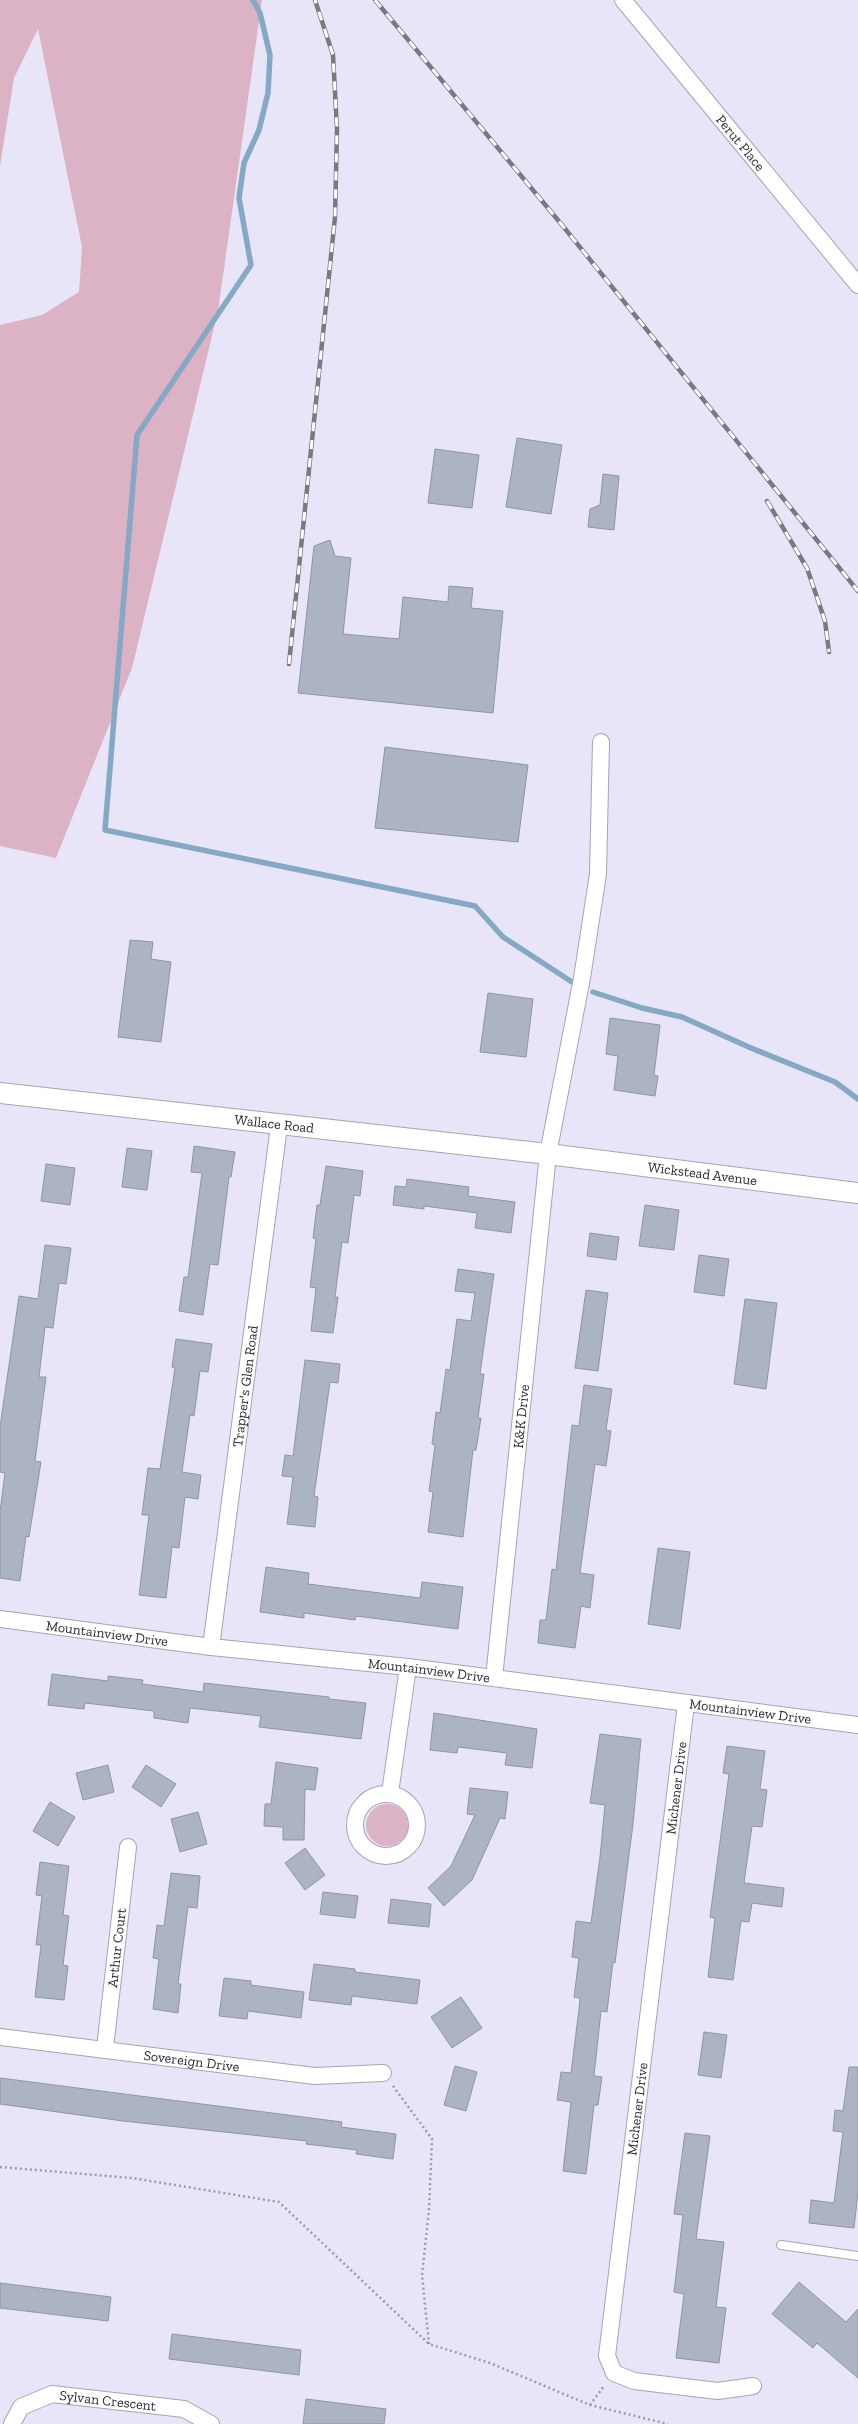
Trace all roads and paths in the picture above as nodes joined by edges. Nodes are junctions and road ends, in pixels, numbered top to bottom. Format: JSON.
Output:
{"nodes":[{"id":1,"x":623,"y":0,"type":"edge"},
{"id":2,"x":858,"y":285,"type":"edge"},
{"id":3,"x":601,"y":742,"type":"dead end"},
{"id":4,"x":0,"y":1093,"type":"edge"},
{"id":5,"x":279,"y":1126,"type":"junction"},
{"id":6,"x":548,"y":1154,"type":"junction"},
{"id":7,"x":858,"y":1193,"type":"edge"},
{"id":8,"x":0,"y":1619,"type":"edge"},
{"id":9,"x":211,"y":1647,"type":"junction"},
{"id":10,"x":408,"y":1667,"type":"junction"},
{"id":11,"x":494,"y":1678,"type":"junction"},
{"id":12,"x":686,"y":1704,"type":"junction"},
{"id":13,"x":858,"y":1725,"type":"edge"},
{"id":14,"x":390,"y":1793,"type":"dead end"},
{"id":15,"x":128,"y":1847,"type":"dead end"},
{"id":16,"x":0,"y":2037,"type":"edge"},
{"id":17,"x":105,"y":2048,"type":"junction"},
{"id":18,"x":383,"y":2073,"type":"joint"},
{"id":19,"x":0,"y":2167,"type":"edge"},
{"id":20,"x":781,"y":2245,"type":"dead end"},
{"id":21,"x":858,"y":2256,"type":"edge"},
{"id":22,"x":429,"y":2344,"type":"junction"},
{"id":23,"x":614,"y":2373,"type":"junction"},
{"id":24,"x":753,"y":2386,"type":"dead end"},
{"id":25,"x":590,"y":2405,"type":"junction"},
{"id":26,"x":12,"y":2424,"type":"edge"},
{"id":27,"x":211,"y":2424,"type":"edge"},
{"id":28,"x":668,"y":2424,"type":"edge"}],
"edges":[{"from":1,"to":2,"type":"street","name":"Perut Place"},
{"from":3,"to":6,"type":"street","name":"K&K Drive"},
{"from":4,"to":5,"type":"street","name":"Wallace Road"},
{"from":5,"to":6,"type":"street","name":"Wallace Road"},
{"from":5,"to":9,"type":"street","name":"Trapper's Glen Road"},
{"from":6,"to":7,"type":"street","name":"Wickstead Avenue"},
{"from":6,"to":11,"type":"street","name":"K&K Drive"},
{"from":8,"to":9,"type":"street","name":"Mountainview Drive"},
{"from":9,"to":10,"type":"street","name":"Mountainview Drive"},
{"from":10,"to":11,"type":"street","name":"Mountainview Drive"},
{"from":10,"to":14,"type":"street"},
{"from":11,"to":12,"type":"street","name":"Mountainview Drive"},
{"from":12,"to":13,"type":"street","name":"Mountainview Drive"},
{"from":12,"to":23,"type":"street","name":"Michener Drive"},
{"from":15,"to":17,"type":"street","name":"Arthur Court"},
{"from":16,"to":17,"type":"street","name":"Sovereign Drive"},
{"from":17,"to":18,"type":"street","name":"Sovereign Drive"},
{"from":18,"to":22,"type":"path"},
{"from":19,"to":22,"type":"path"},
{"from":20,"to":21,"type":"lane"},
{"from":22,"to":25,"type":"path"},
{"from":23,"to":24,"type":"street"},
{"from":23,"to":25,"type":"path"},
{"from":25,"to":28,"type":"path"},
{"from":26,"to":27,"type":"street","name":"Sylvan Crescent"}]}
